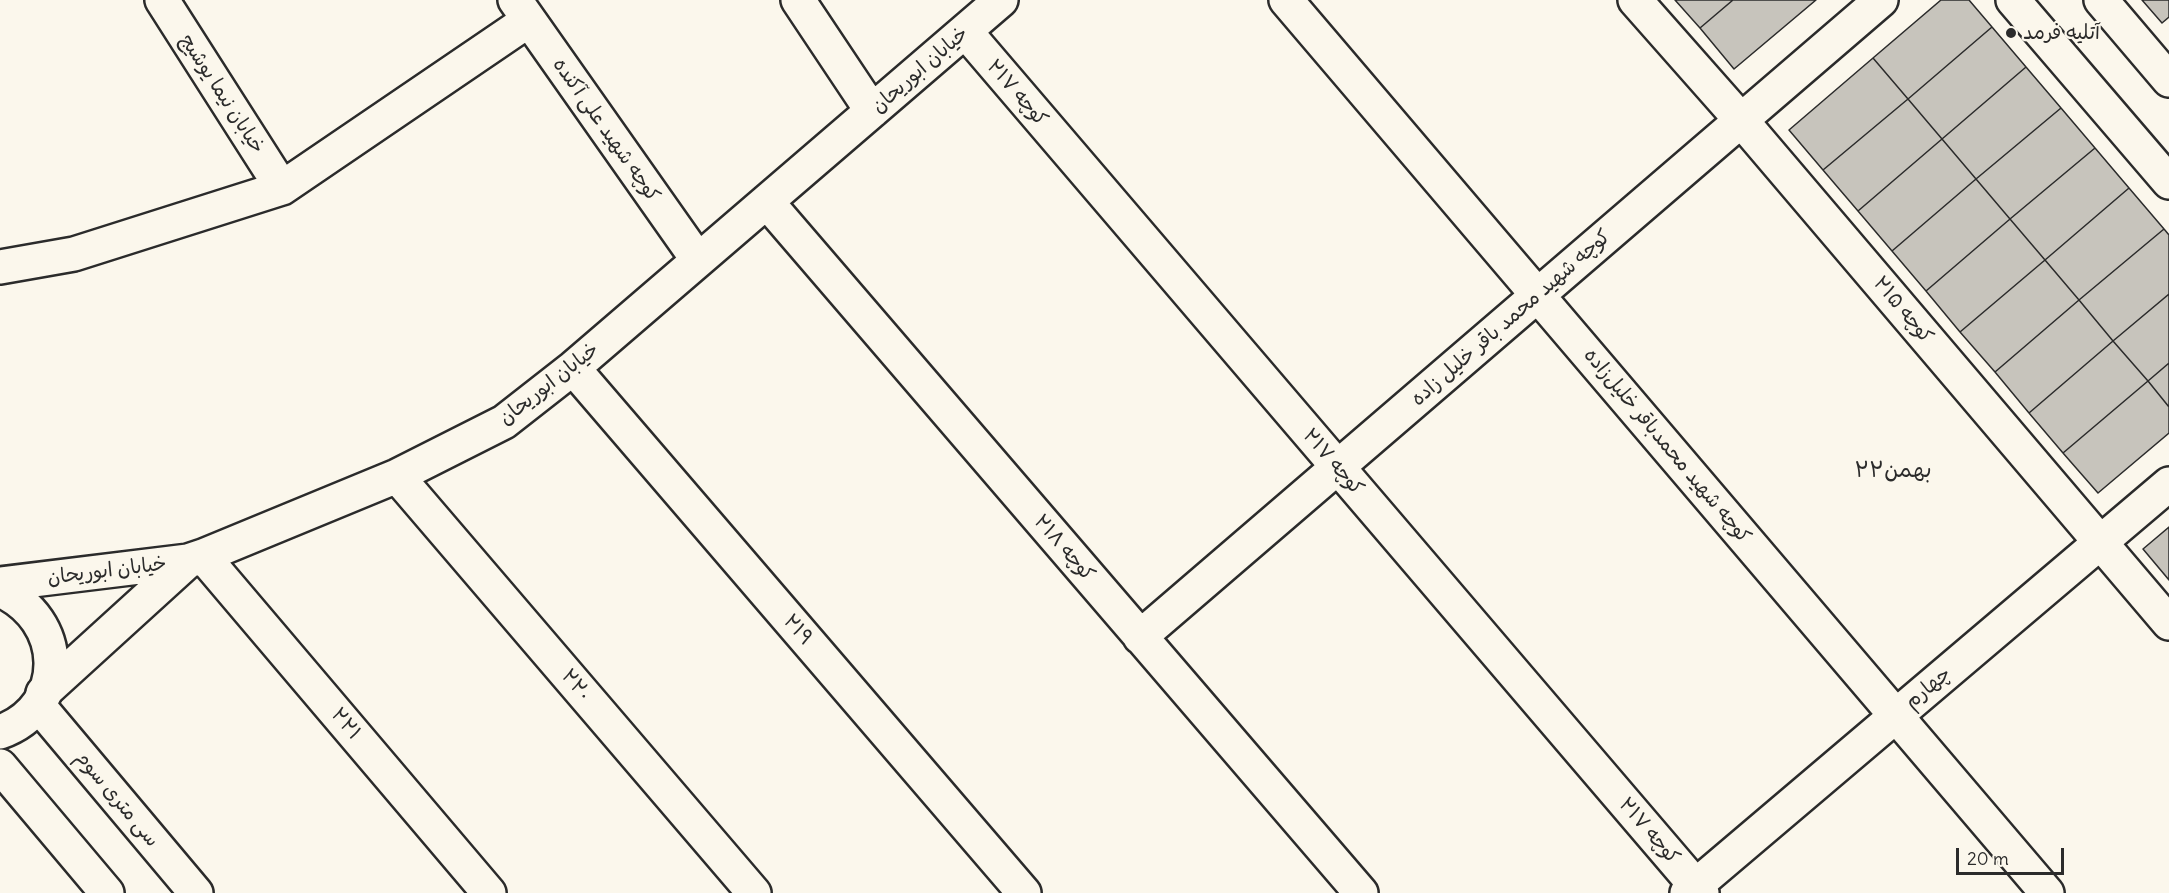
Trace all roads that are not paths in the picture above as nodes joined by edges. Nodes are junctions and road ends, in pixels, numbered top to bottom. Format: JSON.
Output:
{"nodes":[{"id":1,"x":162,"y":0,"type":"edge"},
{"id":2,"x":798,"y":0,"type":"edge"},
{"id":3,"x":1001,"y":0,"type":"edge"},
{"id":4,"x":1286,"y":0,"type":"edge"},
{"id":5,"x":1635,"y":0,"type":"edge"},
{"id":6,"x":1881,"y":0,"type":"edge"},
{"id":7,"x":2013,"y":0,"type":"edge"},
{"id":8,"x":2101,"y":0,"type":"edge"},
{"id":9,"x":522,"y":10,"type":"edge"},
{"id":10,"x":965,"y":31,"type":"junction"},
{"id":11,"x":2169,"y":80,"type":"edge"},
{"id":12,"x":872,"y":111,"type":"junction"},
{"id":13,"x":1741,"y":120,"type":"junction"},
{"id":14,"x":2169,"y":182,"type":"edge"},
{"id":15,"x":282,"y":188,"type":"junction"},
{"id":16,"x":767,"y":202,"type":"junction"},
{"id":17,"x":698,"y":260,"type":"junction"},
{"id":18,"x":0,"y":267,"type":"edge"},
{"id":19,"x":1538,"y":295,"type":"junction"},
{"id":20,"x":573,"y":368,"type":"junction"},
{"id":21,"x":1338,"y":467,"type":"junction"},
{"id":22,"x":397,"y":476,"type":"junction"},
{"id":23,"x":2169,"y":484,"type":"edge"},
{"id":24,"x":2100,"y":542,"type":"junction"},
{"id":25,"x":196,"y":559,"type":"junction"},
{"id":26,"x":0,"y":584,"type":"edge"},
{"id":27,"x":0,"y":590,"type":"edge"},
{"id":28,"x":2169,"y":623,"type":"edge"},
{"id":29,"x":1140,"y":637,"type":"junction"},
{"id":30,"x":40,"y":699,"type":"junction"},
{"id":31,"x":1896,"y":715,"type":"junction"},
{"id":32,"x":0,"y":732,"type":"edge"},
{"id":33,"x":0,"y":766,"type":"edge"},
{"id":34,"x":1695,"y":891,"type":"edge"},
{"id":35,"x":107,"y":893,"type":"edge"},
{"id":36,"x":196,"y":893,"type":"edge"},
{"id":37,"x":489,"y":893,"type":"edge"},
{"id":38,"x":754,"y":893,"type":"edge"},
{"id":39,"x":1024,"y":893,"type":"edge"},
{"id":40,"x":1361,"y":893,"type":"edge"},
{"id":41,"x":2047,"y":893,"type":"edge"}],
"edges":[{"from":1,"to":15,"type":"street","name":"خیابان نیما یوشیج"},
{"from":2,"to":12,"type":"street"},
{"from":3,"to":10,"type":"street","name":"خیابان ابوریحان"},
{"from":4,"to":19,"type":"street","name":"کوچه شهید محمدباقر خلیل‌زاده"},
{"from":5,"to":13,"type":"street","name":"کوچه ۲۱۵"},
{"from":6,"to":13,"type":"street","name":"کوچه شهید محمد باقر خلیل زاده"},
{"from":7,"to":14,"type":"street"},
{"from":8,"to":11,"type":"street"},
{"from":9,"to":15,"type":"street"},
{"from":9,"to":17,"type":"street","name":"کوچه شهید علی آکنده"},
{"from":10,"to":12,"type":"street","name":"خیابان ابوریحان"},
{"from":10,"to":21,"type":"street","name":"کوچه ۲۱۷"},
{"from":12,"to":16,"type":"street","name":"خیابان ابوریحان"},
{"from":13,"to":19,"type":"street","name":"کوچه شهید محمد باقر خلیل زاده"},
{"from":13,"to":24,"type":"street","name":"کوچه ۲۱۵"},
{"from":15,"to":18,"type":"street"},
{"from":16,"to":17,"type":"street","name":"خیابان ابوریحان"},
{"from":16,"to":29,"type":"street","name":"کوچه ۲۱۸"},
{"from":17,"to":20,"type":"street","name":"خیابان ابوریحان"},
{"from":19,"to":21,"type":"street","name":"کوچه شهید محمد باقر خلیل زاده"},
{"from":19,"to":31,"type":"street","name":"کوچه شهید محمدباقر خلیل‌زاده"},
{"from":20,"to":22,"type":"street","name":"خیابان ابوریحان"},
{"from":20,"to":39,"type":"street","name":"۲۱۹"},
{"from":21,"to":29,"type":"street","name":"کوچه شهید محمد باقر خلیل زاده"},
{"from":21,"to":34,"type":"street","name":"کوچه ۲۱۷"},
{"from":22,"to":25,"type":"street","name":"خیابان ابوریحان"},
{"from":22,"to":38,"type":"street","name":"۲۲۰"},
{"from":23,"to":24,"type":"street","name":"چهارم"},
{"from":24,"to":28,"type":"street","name":"کوچه ۲۱۵"},
{"from":24,"to":31,"type":"street","name":"چهارم"},
{"from":25,"to":26,"type":"street","name":"خیابان ابوریحان"},
{"from":25,"to":30,"type":"street"},
{"from":25,"to":37,"type":"street","name":"۲۲۱"},
{"from":27,"to":30,"type":"street"},
{"from":29,"to":40,"type":"street","name":"کوچه ۲۱۸"},
{"from":30,"to":32,"type":"street"},
{"from":30,"to":36,"type":"street","name":"سی متری سوم"},
{"from":31,"to":34,"type":"street","name":"چهارم"},
{"from":31,"to":41,"type":"street","name":"کوچه شهید محمدباقر خلیل‌زاده"},
{"from":33,"to":35,"type":"street"}]}
